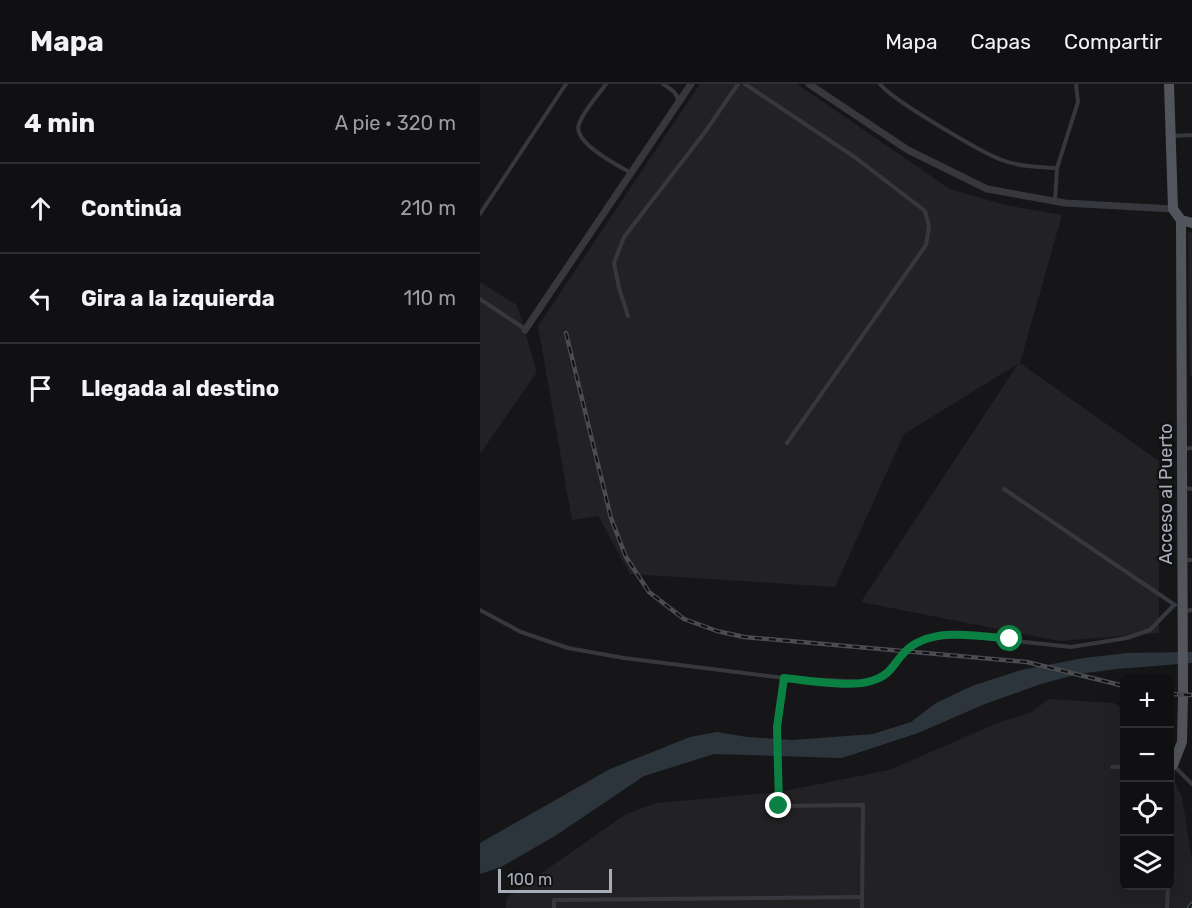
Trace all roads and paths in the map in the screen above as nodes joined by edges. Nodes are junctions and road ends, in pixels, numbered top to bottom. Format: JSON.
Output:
{"nodes":[{"id":1,"x":566,"y":84,"type":"edge"},
{"id":2,"x":606,"y":84,"type":"edge"},
{"id":3,"x":663,"y":84,"type":"edge"},
{"id":4,"x":691,"y":84,"type":"edge"},
{"id":5,"x":738,"y":84,"type":"edge"},
{"id":6,"x":745,"y":84,"type":"edge"},
{"id":7,"x":809,"y":84,"type":"edge"},
{"id":8,"x":880,"y":84,"type":"edge"},
{"id":9,"x":1076,"y":84,"type":"edge"},
{"id":10,"x":1169,"y":84,"type":"edge"},
{"id":11,"x":678,"y":102,"type":"junction"},
{"id":12,"x":1192,"y":135,"type":"edge"},
{"id":13,"x":1170,"y":136,"type":"junction"},
{"id":14,"x":1057,"y":168,"type":"junction"},
{"id":15,"x":631,"y":174,"type":"junction"},
{"id":16,"x":1055,"y":201,"type":"junction"},
{"id":17,"x":1173,"y":209,"type":"junction"},
{"id":18,"x":480,"y":214,"type":"edge"},
{"id":19,"x":1186,"y":221,"type":"edge"},
{"id":20,"x":480,"y":299,"type":"edge"},
{"id":21,"x":628,"y":316,"type":"dead end"},
{"id":22,"x":525,"y":330,"type":"joint"},
{"id":23,"x":788,"y":443,"type":"dead end"},
{"id":24,"x":1187,"y":449,"type":"edge"},
{"id":25,"x":1004,"y":489,"type":"dead end"},
{"id":26,"x":1187,"y":489,"type":"edge"},
{"id":27,"x":1187,"y":560,"type":"edge"},
{"id":28,"x":1183,"y":609,"type":"edge"},
{"id":29,"x":480,"y":610,"type":"edge"},
{"id":30,"x":784,"y":678,"type":"junction"},
{"id":31,"x":1174,"y":759,"type":"edge"},
{"id":32,"x":1112,"y":767,"type":"dead end"},
{"id":33,"x":1120,"y":767,"type":"edge"},
{"id":34,"x":1174,"y":768,"type":"edge"},
{"id":35,"x":1171,"y":782,"type":"edge"},
{"id":36,"x":1192,"y":784,"type":"edge"},
{"id":37,"x":1170,"y":836,"type":"edge"},
{"id":38,"x":1168,"y":890,"type":"edge"},
{"id":39,"x":862,"y":897,"type":"junction"},
{"id":40,"x":554,"y":908,"type":"edge"},
{"id":41,"x":862,"y":908,"type":"edge"},
{"id":42,"x":1167,"y":908,"type":"edge"}],
"edges":[{"from":1,"to":18,"type":"lane"},
{"from":2,"to":15,"type":"lane"},
{"from":3,"to":11,"type":"lane"},
{"from":4,"to":11,"type":"street"},
{"from":5,"to":21,"type":"lane"},
{"from":6,"to":23,"type":"lane"},
{"from":7,"to":16,"type":"street"},
{"from":8,"to":14,"type":"lane"},
{"from":9,"to":14,"type":"lane"},
{"from":10,"to":13,"type":"main road"},
{"from":11,"to":15,"type":"street"},
{"from":12,"to":13,"type":"lane"},
{"from":13,"to":17,"type":"main road"},
{"from":14,"to":16,"type":"lane"},
{"from":15,"to":22,"type":"street"},
{"from":16,"to":17,"type":"street"},
{"from":17,"to":19,"type":"main road"},
{"from":19,"to":24,"type":"main road","name":"Acceso al Puerto"},
{"from":20,"to":22,"type":"lane"},
{"from":24,"to":26,"type":"main road","name":"Acceso al Puerto"},
{"from":25,"to":28,"type":"lane"},
{"from":26,"to":27,"type":"main road","name":"Acceso al Puerto"},
{"from":27,"to":28,"type":"main road","name":"Acceso al Puerto"},
{"from":28,"to":30,"type":"lane"},
{"from":28,"to":31,"type":"main road","name":"Acceso al Puerto"},
{"from":29,"to":30,"type":"lane"},
{"from":30,"to":39,"type":"lane"},
{"from":32,"to":33,"type":"lane"},
{"from":34,"to":36,"type":"lane"},
{"from":35,"to":37,"type":"lane"},
{"from":38,"to":42,"type":"lane"},
{"from":39,"to":40,"type":"lane"},
{"from":39,"to":41,"type":"lane"}]}
